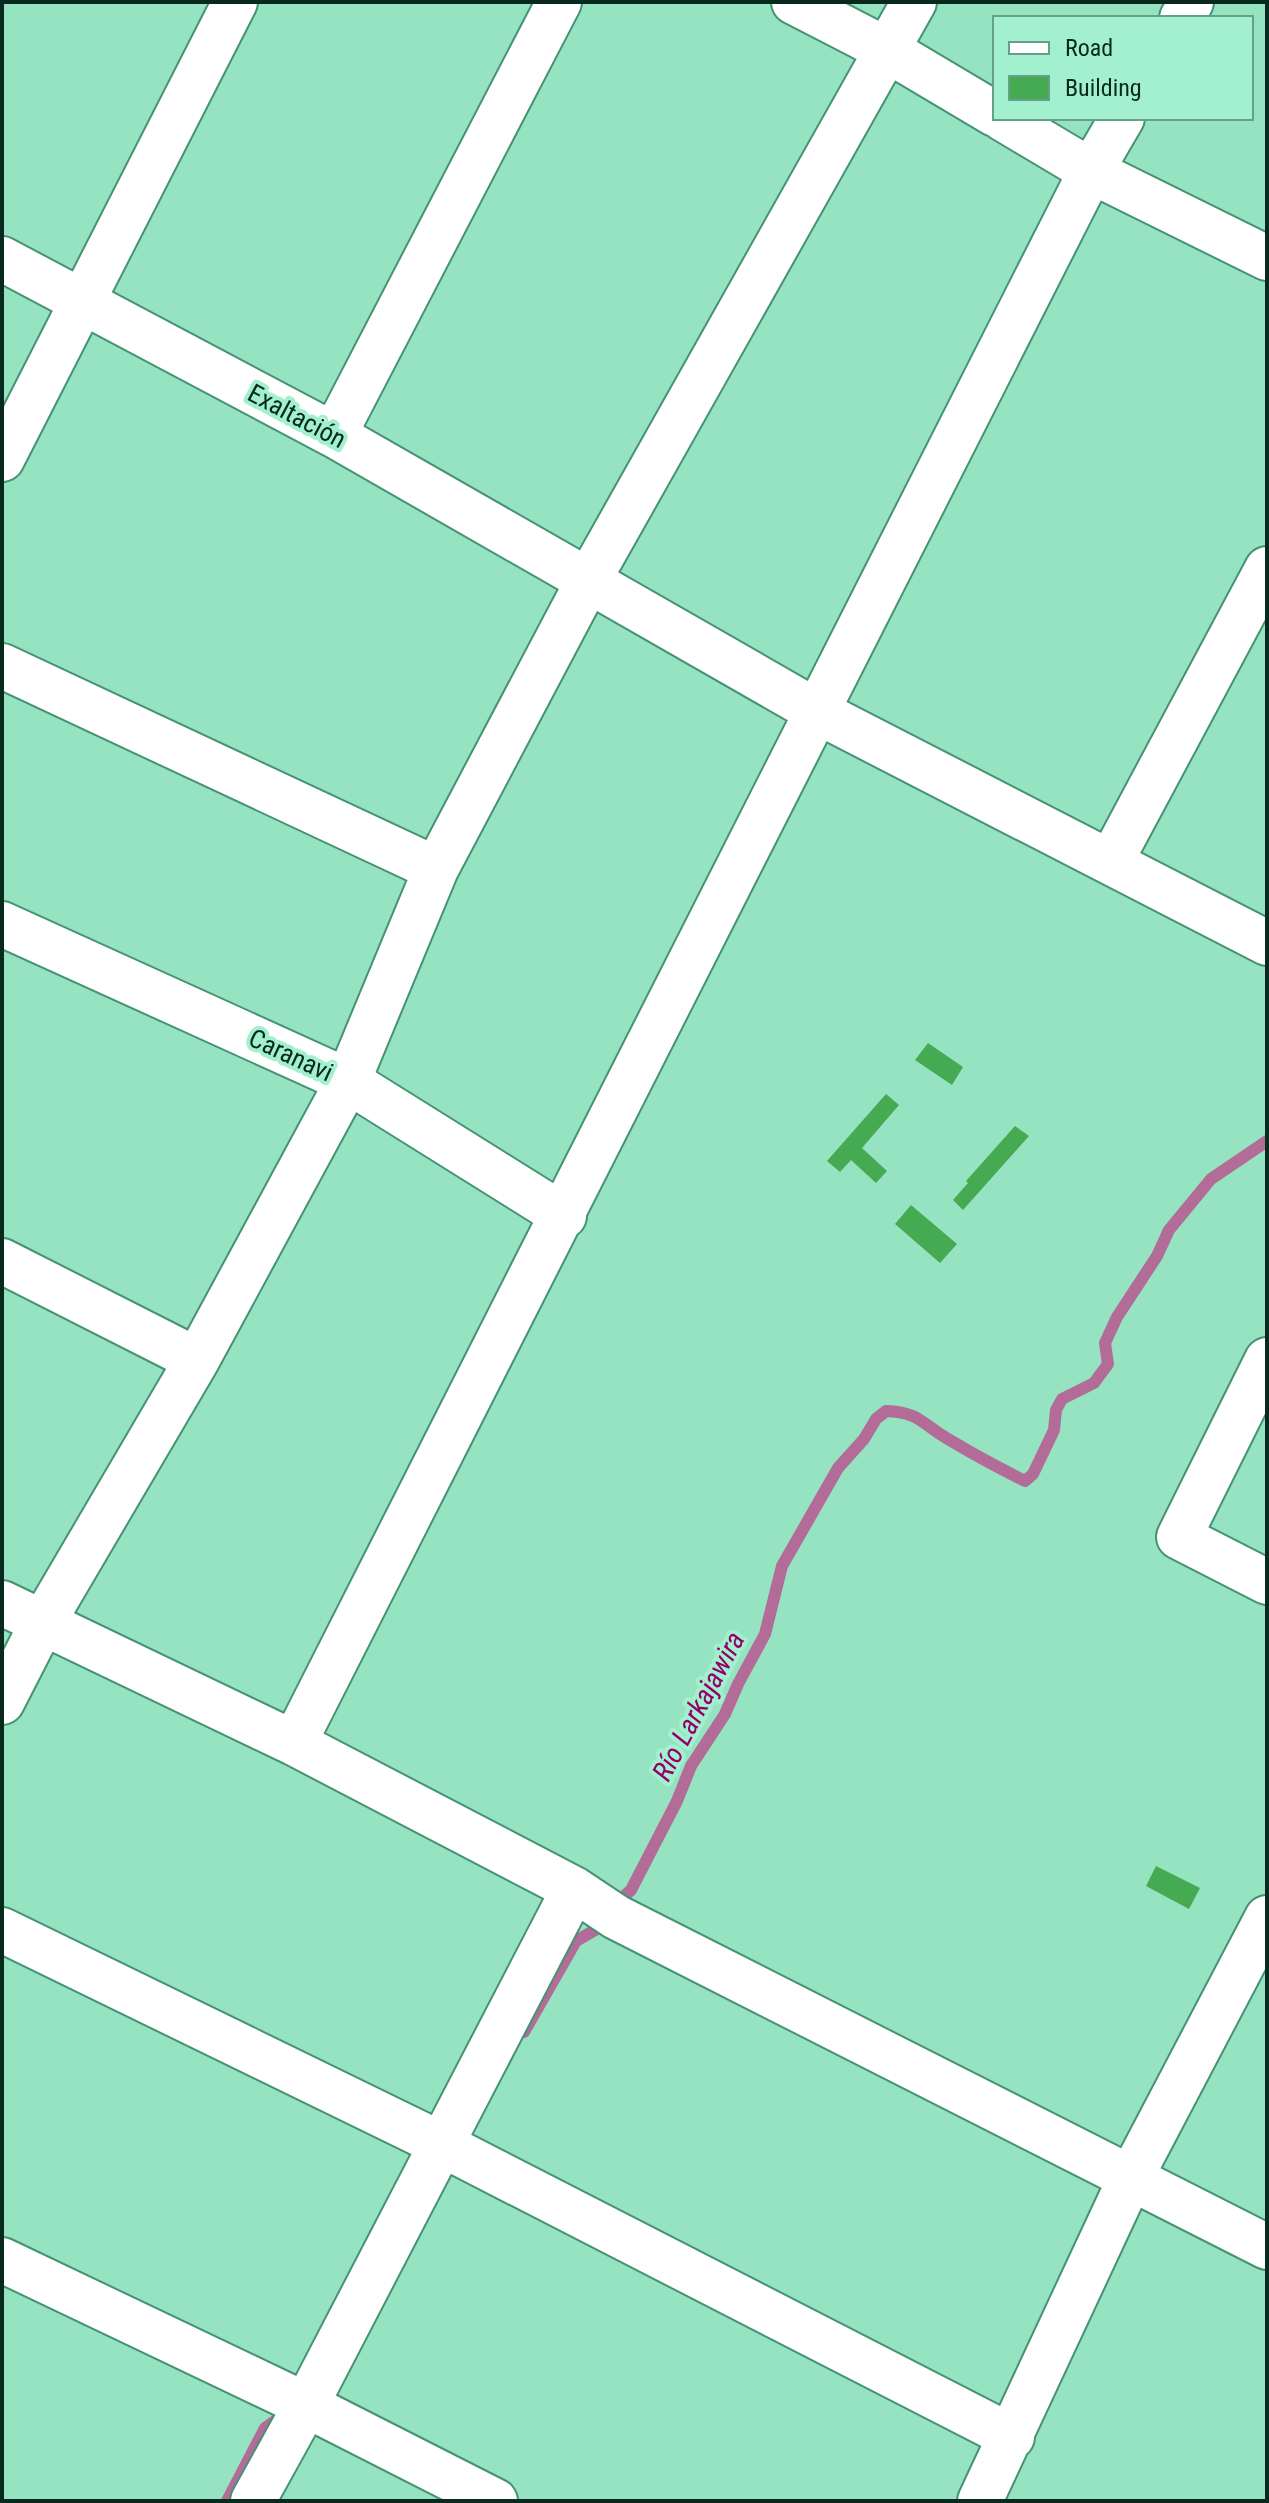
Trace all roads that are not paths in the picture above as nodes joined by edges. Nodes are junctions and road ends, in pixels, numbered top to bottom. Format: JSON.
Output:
{"nodes":[{"id":1,"x":235,"y":2,"type":"edge"},
{"id":2,"x":559,"y":2,"type":"edge"},
{"id":3,"x":794,"y":2,"type":"edge"},
{"id":4,"x":914,"y":2,"type":"edge"},
{"id":5,"x":889,"y":51,"type":"junction"},
{"id":6,"x":993,"y":113,"type":"edge"},
{"id":7,"x":1005,"y":120,"type":"edge"},
{"id":8,"x":1121,"y":120,"type":"edge"},
{"id":9,"x":1091,"y":171,"type":"junction"},
{"id":10,"x":1267,"y":258,"type":"edge"},
{"id":11,"x":2,"y":259,"type":"edge"},
{"id":12,"x":82,"y":302,"type":"junction"},
{"id":13,"x":334,"y":435,"type":"junction"},
{"id":14,"x":2,"y":459,"type":"edge"},
{"id":15,"x":1267,"y":569,"type":"edge"},
{"id":16,"x":588,"y":581,"type":"junction"},
{"id":17,"x":2,"y":666,"type":"edge"},
{"id":18,"x":816,"y":711,"type":"junction"},
{"id":19,"x":1111,"y":861,"type":"junction"},
{"id":20,"x":436,"y":869,"type":"junction"},
{"id":21,"x":2,"y":924,"type":"edge"},
{"id":22,"x":1267,"y":943,"type":"edge"},
{"id":23,"x":348,"y":1081,"type":"junction"},
{"id":24,"x":564,"y":1216,"type":"junction"},
{"id":25,"x":2,"y":1261,"type":"edge"},
{"id":26,"x":197,"y":1360,"type":"junction"},
{"id":27,"x":1267,"y":1360,"type":"edge"},
{"id":28,"x":1267,"y":1582,"type":"edge"},
{"id":29,"x":2,"y":1603,"type":"edge"},
{"id":30,"x":42,"y":1624,"type":"junction"},
{"id":31,"x":2,"y":1702,"type":"edge"},
{"id":32,"x":294,"y":1743,"type":"junction"},
{"id":33,"x":574,"y":1889,"type":"junction"},
{"id":34,"x":1266,"y":1921,"type":"edge"},
{"id":35,"x":2,"y":1930,"type":"edge"},
{"id":36,"x":441,"y":2144,"type":"junction"},
{"id":37,"x":1131,"y":2177,"type":"junction"},
{"id":38,"x":1267,"y":2247,"type":"edge"},
{"id":39,"x":2,"y":2260,"type":"edge"},
{"id":40,"x":306,"y":2405,"type":"junction"},
{"id":41,"x":1012,"y":2437,"type":"junction"},
{"id":42,"x":253,"y":2501,"type":"edge"},
{"id":43,"x":495,"y":2501,"type":"edge"},
{"id":44,"x":980,"y":2501,"type":"edge"}],
"edges":[{"from":1,"to":12,"type":"street"},
{"from":2,"to":13,"type":"street"},
{"from":3,"to":5,"type":"street"},
{"from":4,"to":5,"type":"street"},
{"from":5,"to":6,"type":"street"},
{"from":5,"to":16,"type":"street"},
{"from":7,"to":9,"type":"street"},
{"from":8,"to":9,"type":"street"},
{"from":9,"to":10,"type":"street"},
{"from":9,"to":18,"type":"street"},
{"from":11,"to":12,"type":"street","name":"Exaltación"},
{"from":12,"to":13,"type":"street","name":"Exaltación"},
{"from":12,"to":14,"type":"street"},
{"from":13,"to":16,"type":"street","name":"Exaltación"},
{"from":15,"to":19,"type":"street"},
{"from":16,"to":18,"type":"street","name":"Exaltación"},
{"from":16,"to":20,"type":"street"},
{"from":17,"to":20,"type":"street"},
{"from":18,"to":19,"type":"street","name":"Exaltación"},
{"from":18,"to":24,"type":"street"},
{"from":19,"to":22,"type":"street","name":"Exaltación"},
{"from":20,"to":23,"type":"street"},
{"from":21,"to":23,"type":"street","name":"Caranavi"},
{"from":23,"to":24,"type":"street","name":"Caranavi"},
{"from":23,"to":26,"type":"street"},
{"from":24,"to":32,"type":"street"},
{"from":25,"to":26,"type":"street"},
{"from":26,"to":30,"type":"street"},
{"from":27,"to":28,"type":"street"},
{"from":29,"to":30,"type":"street"},
{"from":30,"to":31,"type":"street"},
{"from":30,"to":32,"type":"street"},
{"from":32,"to":33,"type":"street"},
{"from":33,"to":36,"type":"street"},
{"from":33,"to":37,"type":"street"},
{"from":34,"to":37,"type":"street"},
{"from":35,"to":36,"type":"street"},
{"from":36,"to":40,"type":"street"},
{"from":36,"to":41,"type":"street"},
{"from":37,"to":38,"type":"street"},
{"from":37,"to":41,"type":"street"},
{"from":39,"to":40,"type":"street"},
{"from":40,"to":42,"type":"street"},
{"from":40,"to":43,"type":"street"},
{"from":41,"to":44,"type":"street"}]}
